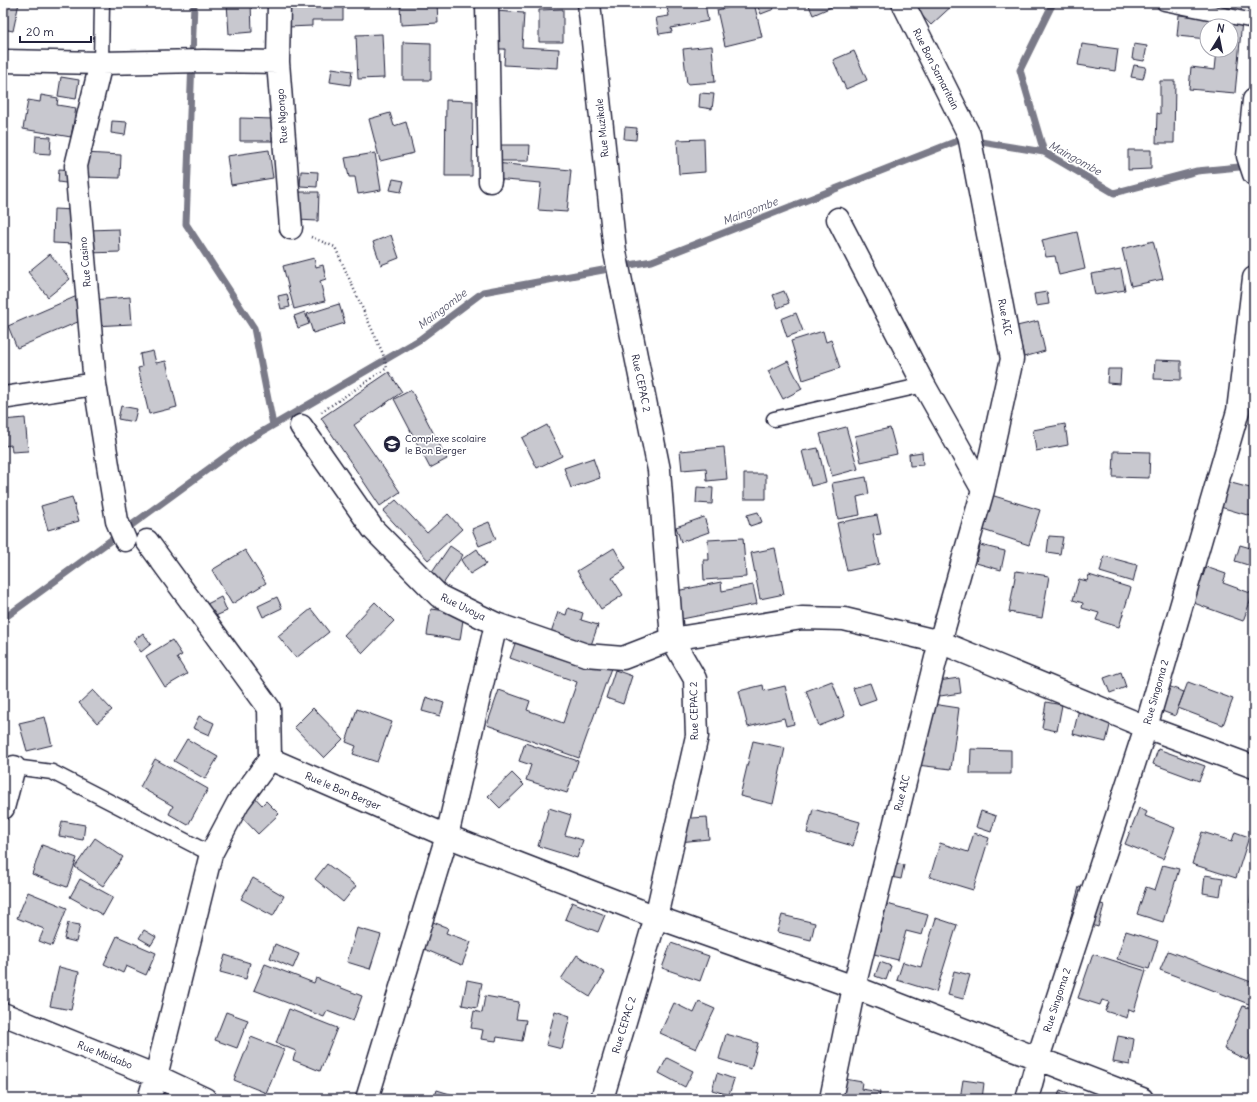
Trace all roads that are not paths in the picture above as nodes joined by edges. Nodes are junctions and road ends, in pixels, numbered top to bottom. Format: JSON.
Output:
{"nodes":[{"id":1,"x":102,"y":3,"type":"edge"},
{"id":2,"x":279,"y":3,"type":"edge"},
{"id":3,"x":487,"y":3,"type":"edge"},
{"id":4,"x":589,"y":3,"type":"edge"},
{"id":5,"x":903,"y":3,"type":"edge"},
{"id":6,"x":1164,"y":3,"type":"edge"},
{"id":7,"x":1254,"y":21,"type":"edge"},
{"id":8,"x":3,"y":61,"type":"edge"},
{"id":9,"x":278,"y":62,"type":"junction"},
{"id":10,"x":101,"y":64,"type":"junction"},
{"id":11,"x":1254,"y":100,"type":"edge"},
{"id":12,"x":971,"y":140,"type":"joint"},
{"id":13,"x":1251,"y":165,"type":"edge"},
{"id":14,"x":490,"y":181,"type":"dead end"},
{"id":15,"x":838,"y":219,"type":"dead end"},
{"id":16,"x":291,"y":228,"type":"road end"},
{"id":17,"x":617,"y":263,"type":"joint"},
{"id":18,"x":1254,"y":278,"type":"edge"},
{"id":19,"x":95,"y":384,"type":"junction"},
{"id":20,"x":924,"y":385,"type":"junction"},
{"id":21,"x":3,"y":398,"type":"edge"},
{"id":22,"x":774,"y":419,"type":"dead end"},
{"id":23,"x":301,"y":426,"type":"road end"},
{"id":24,"x":983,"y":490,"type":"junction"},
{"id":25,"x":121,"y":531,"type":"dead end"},
{"id":26,"x":147,"y":541,"type":"dead end"},
{"id":27,"x":496,"y":624,"type":"junction"},
{"id":28,"x":672,"y":639,"type":"junction"},
{"id":29,"x":940,"y":642,"type":"junction"},
{"id":30,"x":1146,"y":727,"type":"junction"},
{"id":31,"x":270,"y":760,"type":"junction"},
{"id":32,"x":1254,"y":766,"type":"edge"},
{"id":33,"x":14,"y":767,"type":"joint"},
{"id":34,"x":3,"y":808,"type":"edge"},
{"id":35,"x":447,"y":836,"type":"junction"},
{"id":36,"x":211,"y":854,"type":"junction"},
{"id":37,"x":656,"y":917,"type":"junction"},
{"id":38,"x":854,"y":987,"type":"junction"},
{"id":39,"x":3,"y":1014,"type":"edge"},
{"id":40,"x":1038,"y":1058,"type":"junction"},
{"id":41,"x":156,"y":1076,"type":"junction"},
{"id":42,"x":149,"y":1099,"type":"edge"},
{"id":43,"x":205,"y":1099,"type":"edge"},
{"id":44,"x":367,"y":1099,"type":"edge"},
{"id":45,"x":602,"y":1099,"type":"edge"},
{"id":46,"x":831,"y":1099,"type":"edge"},
{"id":47,"x":1027,"y":1099,"type":"edge"},
{"id":48,"x":1142,"y":1099,"type":"edge"}],
"edges":[{"from":1,"to":10,"type":"lane","name":"Rue Casino"},
{"from":2,"to":9,"type":"street","name":"Rue Ngongo"},
{"from":3,"to":14,"type":"street"},
{"from":4,"to":17,"type":"street","name":"Rue Muzikale"},
{"from":5,"to":12,"type":"street","name":"Rue Bon Samaritain"},
{"from":6,"to":7,"type":"lane"},
{"from":8,"to":10,"type":"street"},
{"from":9,"to":10,"type":"street"},
{"from":9,"to":16,"type":"street","name":"Rue Ngongo"},
{"from":10,"to":19,"type":"street","name":"Rue Casino"},
{"from":11,"to":13,"type":"street"},
{"from":12,"to":24,"type":"street","name":"Rue AIC"},
{"from":15,"to":20,"type":"street"},
{"from":17,"to":28,"type":"street","name":"Rue CEPAC 2"},
{"from":18,"to":30,"type":"street","name":"Rue Singoma 2"},
{"from":19,"to":21,"type":"street"},
{"from":19,"to":25,"type":"street","name":"Rue Casino"},
{"from":20,"to":22,"type":"lane"},
{"from":20,"to":24,"type":"street"},
{"from":23,"to":27,"type":"street","name":"Rue Uvoya"},
{"from":24,"to":29,"type":"street","name":"Rue AIC"},
{"from":26,"to":31,"type":"street"},
{"from":27,"to":28,"type":"street","name":"Rue Uvoya"},
{"from":27,"to":35,"type":"street"},
{"from":28,"to":29,"type":"street","name":"Rue Uvoya"},
{"from":28,"to":37,"type":"street","name":"Rue CEPAC 2"},
{"from":29,"to":30,"type":"street","name":"Rue Uvoya"},
{"from":29,"to":38,"type":"street","name":"Rue AIC"},
{"from":30,"to":32,"type":"street","name":"Rue Uvoya"},
{"from":30,"to":40,"type":"street","name":"Rue Singoma 2"},
{"from":31,"to":35,"type":"street","name":"Rue le Bon Berger"},
{"from":31,"to":36,"type":"street"},
{"from":33,"to":34,"type":"street"},
{"from":33,"to":36,"type":"lane"},
{"from":35,"to":37,"type":"street","name":"Rue le Bon Berger"},
{"from":35,"to":44,"type":"street"},
{"from":36,"to":41,"type":"street"},
{"from":37,"to":38,"type":"street","name":"Rue le Bon Berger"},
{"from":37,"to":45,"type":"street","name":"Rue CEPAC 2"},
{"from":38,"to":40,"type":"street","name":"Rue le Bon Berger"},
{"from":38,"to":46,"type":"street","name":"Rue AIC"},
{"from":39,"to":41,"type":"street","name":"Rue Mbidabo"},
{"from":40,"to":47,"type":"street","name":"Rue Singoma 2"},
{"from":40,"to":48,"type":"street","name":"Rue le Bon Berger"},
{"from":41,"to":42,"type":"street"},
{"from":41,"to":43,"type":"street","name":"Rue Mbidabo"}]}
